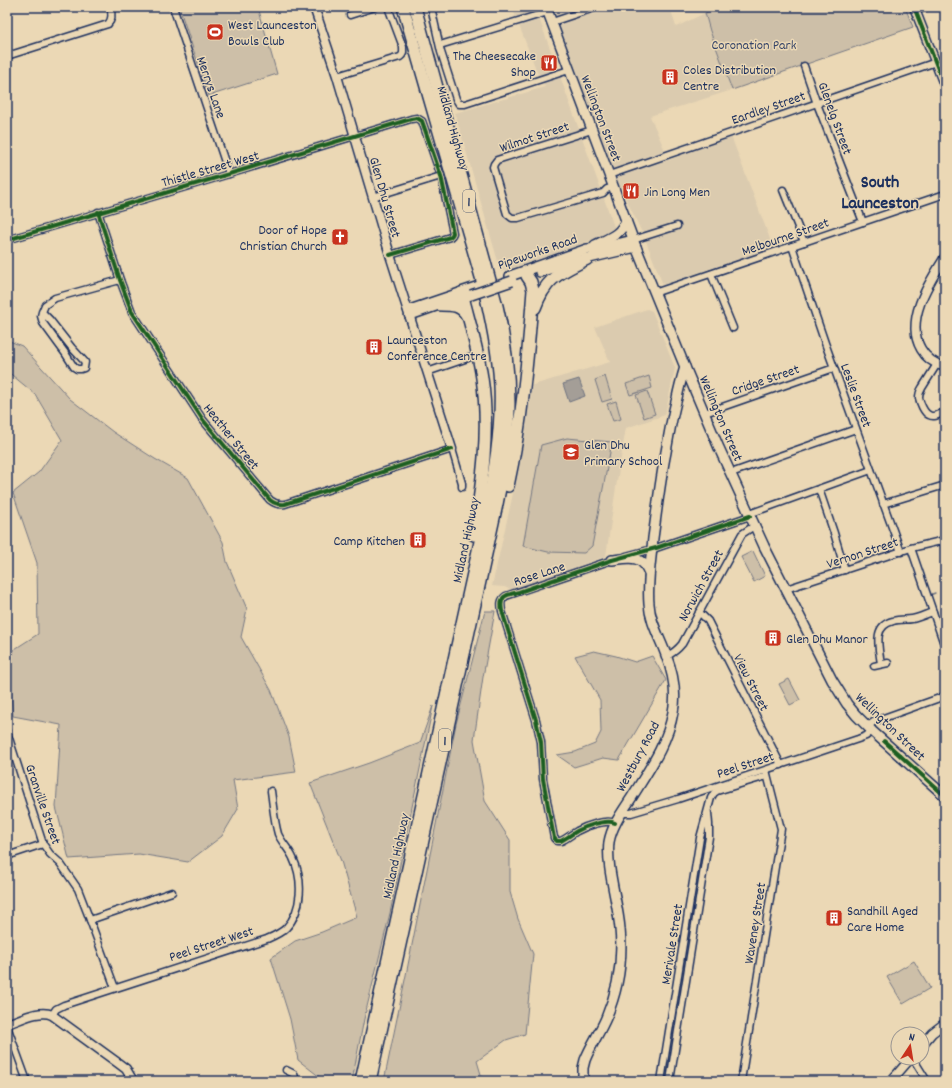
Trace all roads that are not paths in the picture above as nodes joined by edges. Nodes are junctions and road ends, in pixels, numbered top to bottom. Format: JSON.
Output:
{"nodes":[{"id":1,"x":110,"y":7,"type":"edge"},
{"id":2,"x":173,"y":7,"type":"edge"},
{"id":3,"x":314,"y":7,"type":"edge"},
{"id":4,"x":375,"y":7,"type":"edge"},
{"id":5,"x":388,"y":7,"type":"edge"},
{"id":6,"x":404,"y":7,"type":"edge"},
{"id":7,"x":415,"y":7,"type":"edge"},
{"id":8,"x":431,"y":7,"type":"edge"},
{"id":9,"x":597,"y":7,"type":"edge"},
{"id":10,"x":926,"y":7,"type":"edge"},
{"id":11,"x":915,"y":9,"type":"edge"},
{"id":12,"x":547,"y":10,"type":"edge"},
{"id":13,"x":350,"y":15,"type":"dead end"},
{"id":14,"x":552,"y":22,"type":"junction"},
{"id":15,"x":440,"y":45,"type":"junction"},
{"id":16,"x":7,"y":56,"type":"edge"},
{"id":17,"x":936,"y":62,"type":"junction"},
{"id":18,"x":804,"y":66,"type":"dead end"},
{"id":19,"x":569,"y":70,"type":"junction"},
{"id":20,"x":337,"y":76,"type":"junction"},
{"id":21,"x":945,"y":87,"type":"edge"},
{"id":22,"x":817,"y":103,"type":"junction"},
{"id":23,"x":592,"y":130,"type":"junction"},
{"id":24,"x":354,"y":136,"type":"junction"},
{"id":25,"x":229,"y":174,"type":"junction"},
{"id":26,"x":609,"y":175,"type":"junction"},
{"id":27,"x":441,"y":176,"type":"junction"},
{"id":28,"x":613,"y":187,"type":"junction"},
{"id":29,"x":783,"y":190,"type":"dead end"},
{"id":30,"x":945,"y":194,"type":"edge"},
{"id":31,"x":372,"y":197,"type":"junction"},
{"id":32,"x":98,"y":212,"type":"junction"},
{"id":33,"x":626,"y":220,"type":"junction"},
{"id":34,"x":863,"y":222,"type":"junction"},
{"id":35,"x":677,"y":226,"type":"dead end"},
{"id":36,"x":7,"y":240,"type":"edge"},
{"id":37,"x":804,"y":242,"type":"junction"},
{"id":38,"x":634,"y":244,"type":"junction"},
{"id":39,"x":792,"y":246,"type":"junction"},
{"id":40,"x":586,"y":253,"type":"junction"},
{"id":41,"x":390,"y":255,"type":"junction"},
{"id":42,"x":945,"y":256,"type":"edge"},
{"id":43,"x":942,"y":268,"type":"edge"},
{"id":44,"x":711,"y":274,"type":"junction"},
{"id":45,"x":527,"y":276,"type":"junction"},
{"id":46,"x":511,"y":278,"type":"junction"},
{"id":47,"x":120,"y":280,"type":"junction"},
{"id":48,"x":466,"y":293,"type":"junction"},
{"id":49,"x":654,"y":293,"type":"junction"},
{"id":50,"x":441,"y":305,"type":"junction"},
{"id":51,"x":42,"y":312,"type":"junction"},
{"id":52,"x":408,"y":313,"type":"junction"},
{"id":53,"x":468,"y":318,"type":"junction"},
{"id":54,"x":530,"y":326,"type":"junction"},
{"id":55,"x":733,"y":328,"type":"dead end"},
{"id":56,"x":468,"y":358,"type":"dead end"},
{"id":57,"x":936,"y":364,"type":"junction"},
{"id":58,"x":685,"y":367,"type":"junction"},
{"id":59,"x":945,"y":367,"type":"edge"},
{"id":60,"x":834,"y":368,"type":"junction"},
{"id":61,"x":427,"y":372,"type":"junction"},
{"id":62,"x":945,"y":412,"type":"edge"},
{"id":63,"x":705,"y":413,"type":"junction"},
{"id":64,"x":856,"y":429,"type":"junction"},
{"id":65,"x":452,"y":449,"type":"junction"},
{"id":66,"x":871,"y":470,"type":"junction"},
{"id":67,"x":731,"y":473,"type":"junction"},
{"id":68,"x":945,"y":485,"type":"edge"},
{"id":69,"x":462,"y":487,"type":"dead end"},
{"id":70,"x":819,"y":489,"type":"junction"},
{"id":71,"x":883,"y":504,"type":"junction"},
{"id":72,"x":749,"y":515,"type":"junction"},
{"id":73,"x":754,"y":526,"type":"junction"},
{"id":74,"x":945,"y":540,"type":"edge"},
{"id":75,"x":912,"y":548,"type":"junction"},
{"id":76,"x":652,"y":549,"type":"junction"},
{"id":77,"x":901,"y":552,"type":"junction"},
{"id":78,"x":612,"y":560,"type":"junction"},
{"id":79,"x":845,"y":570,"type":"junction"},
{"id":80,"x":649,"y":573,"type":"junction"},
{"id":81,"x":786,"y":589,"type":"junction"},
{"id":82,"x":699,"y":612,"type":"junction"},
{"id":83,"x":933,"y":612,"type":"junction"},
{"id":84,"x":459,"y":633,"type":"junction"},
{"id":85,"x":945,"y":647,"type":"edge"},
{"id":86,"x":667,"y":656,"type":"junction"},
{"id":87,"x":463,"y":661,"type":"junction"},
{"id":88,"x":888,"y":663,"type":"dead end"},
{"id":89,"x":881,"y":664,"type":"junction"},
{"id":90,"x":874,"y":666,"type":"dead end"},
{"id":91,"x":945,"y":696,"type":"edge"},
{"id":92,"x":870,"y":728,"type":"junction"},
{"id":93,"x":7,"y":732,"type":"edge"},
{"id":94,"x":781,"y":765,"type":"junction"},
{"id":95,"x":767,"y":773,"type":"junction"},
{"id":96,"x":271,"y":791,"type":"dead end"},
{"id":97,"x":945,"y":796,"type":"edge"},
{"id":98,"x":623,"y":811,"type":"junction"},
{"id":99,"x":707,"y":812,"type":"junction"},
{"id":100,"x":615,"y":823,"type":"junction"},
{"id":101,"x":43,"y":844,"type":"junction"},
{"id":102,"x":7,"y":856,"type":"edge"},
{"id":103,"x":172,"y":892,"type":"dead end"},
{"id":104,"x":90,"y":920,"type":"junction"},
{"id":105,"x":115,"y":988,"type":"junction"},
{"id":106,"x":52,"y":1015,"type":"junction"},
{"id":107,"x":945,"y":1022,"type":"edge"},
{"id":108,"x":7,"y":1025,"type":"edge"},
{"id":109,"x":930,"y":1035,"type":"edge"},
{"id":110,"x":904,"y":1066,"type":"edge"},
{"id":111,"x":918,"y":1066,"type":"edge"},
{"id":112,"x":286,"y":1070,"type":"dead end"},
{"id":113,"x":27,"y":1081,"type":"edge"},
{"id":114,"x":133,"y":1081,"type":"edge"},
{"id":115,"x":296,"y":1081,"type":"edge"},
{"id":116,"x":361,"y":1081,"type":"edge"},
{"id":117,"x":370,"y":1081,"type":"edge"},
{"id":118,"x":583,"y":1081,"type":"edge"},
{"id":119,"x":661,"y":1081,"type":"edge"},
{"id":120,"x":670,"y":1081,"type":"edge"},
{"id":121,"x":741,"y":1081,"type":"edge"},
{"id":122,"x":891,"y":1081,"type":"edge"},
{"id":123,"x":927,"y":1081,"type":"edge"}],
"edges":[{"from":1,"to":16,"type":"street"},
{"from":2,"to":25,"type":"street","name":"Merrys Lane"},
{"from":3,"to":20,"type":"street","name":"Glen Dhu Street"},
{"from":4,"to":13,"type":"street"},
{"from":5,"to":20,"type":"street"},
{"from":6,"to":84,"type":"highway","name":"Midland Highway","number":"1"},
{"from":7,"to":87,"type":"highway","name":"Midland Highway","number":"1"},
{"from":8,"to":15,"type":"street"},
{"from":9,"to":14,"type":"street"},
{"from":10,"to":11,"type":"street"},
{"from":11,"to":17,"type":"street"},
{"from":12,"to":14,"type":"main road","name":"Wellington Street"},
{"from":12,"to":15,"type":"street"},
{"from":14,"to":19,"type":"main road","name":"Wellington Street"},
{"from":15,"to":19,"type":"street"},
{"from":17,"to":21,"type":"street"},
{"from":17,"to":22,"type":"street","name":"Eardley Street"},
{"from":18,"to":22,"type":"street","name":"Glenelg Street"},
{"from":19,"to":23,"type":"main road","name":"Wellington Street"},
{"from":20,"to":24,"type":"street","name":"Glen Dhu Street"},
{"from":22,"to":26,"type":"street","name":"Eardley Street"},
{"from":22,"to":34,"type":"street","name":"Glenelg Street"},
{"from":23,"to":26,"type":"main road","name":"Wellington Street"},
{"from":23,"to":28,"type":"street","name":"Wilmot Street"},
{"from":24,"to":25,"type":"street","name":"Thistle Street West"},
{"from":24,"to":27,"type":"street","name":"Thistle Street West"},
{"from":24,"to":31,"type":"street","name":"Glen Dhu Street"},
{"from":25,"to":32,"type":"street","name":"Thistle Street West"},
{"from":26,"to":28,"type":"main road","name":"Wellington Street"},
{"from":27,"to":31,"type":"street"},
{"from":27,"to":41,"type":"street"},
{"from":28,"to":33,"type":"main road","name":"Wellington Street"},
{"from":29,"to":37,"type":"street"},
{"from":30,"to":34,"type":"street","name":"Melbourne Street"},
{"from":31,"to":41,"type":"street","name":"Glen Dhu Street"},
{"from":32,"to":36,"type":"street","name":"Thistle Street West"},
{"from":32,"to":47,"type":"street","name":"Heather Street"},
{"from":33,"to":38,"type":"main road","name":"Wellington Street"},
{"from":33,"to":40,"type":"main road"},
{"from":34,"to":37,"type":"street","name":"Melbourne Street"},
{"from":35,"to":38,"type":"street","name":"Pipeworks Road"},
{"from":37,"to":39,"type":"street","name":"Melbourne Street"},
{"from":38,"to":40,"type":"main road","name":"Pipeworks Road"},
{"from":38,"to":49,"type":"main road","name":"Wellington Street"},
{"from":39,"to":44,"type":"street","name":"Melbourne Street"},
{"from":39,"to":60,"type":"street","name":"Leslie Street"},
{"from":40,"to":45,"type":"main road","name":"Pipeworks Road"},
{"from":40,"to":46,"type":"main road","name":"Pipeworks Road"},
{"from":40,"to":54,"type":"highway"},
{"from":41,"to":52,"type":"street","name":"Glen Dhu Street"},
{"from":42,"to":43,"type":"street"},
{"from":43,"to":57,"type":"street"},
{"from":44,"to":49,"type":"street","name":"Melbourne Street"},
{"from":44,"to":55,"type":"street"},
{"from":45,"to":46,"type":"main road","name":"Pipeworks Road"},
{"from":45,"to":54,"type":"highway"},
{"from":46,"to":48,"type":"main road","name":"Pipeworks Road","bridge":true},
{"from":46,"to":48,"type":"main road","name":"Pipeworks Road"},
{"from":47,"to":51,"type":"street"},
{"from":47,"to":65,"type":"street","name":"Heather Street"},
{"from":48,"to":50,"type":"street","name":"Pipeworks Road"},
{"from":48,"to":52,"type":"street","name":"Pipeworks Road"},
{"from":48,"to":53,"type":"highway"},
{"from":49,"to":58,"type":"main road","name":"Wellington Street"},
{"from":50,"to":52,"type":"street","name":"Pipeworks Road"},
{"from":50,"to":53,"type":"highway"},
{"from":51,"to":51,"type":"street"},
{"from":52,"to":61,"type":"street","name":"Glen Dhu Street"},
{"from":53,"to":84,"type":"highway"},
{"from":54,"to":87,"type":"highway"},
{"from":56,"to":61,"type":"street"},
{"from":57,"to":59,"type":"street"},
{"from":57,"to":62,"type":"street"},
{"from":58,"to":63,"type":"main road","name":"Wellington Street"},
{"from":58,"to":76,"type":"main road","name":"Westbury Road"},
{"from":60,"to":63,"type":"street","name":"Cridge Street"},
{"from":60,"to":64,"type":"street","name":"Leslie Street"},
{"from":61,"to":65,"type":"street","name":"Glen Dhu Street"},
{"from":63,"to":67,"type":"main road","name":"Wellington Street"},
{"from":64,"to":66,"type":"street","name":"Leslie Street"},
{"from":64,"to":67,"type":"street"},
{"from":65,"to":69,"type":"street","name":"Glen Dhu Street"},
{"from":66,"to":70,"type":"street","name":"Rose Lane"},
{"from":66,"to":71,"type":"street","name":"Leslie Street"},
{"from":67,"to":72,"type":"main road","name":"Wellington Street"},
{"from":68,"to":71,"type":"street"},
{"from":70,"to":72,"type":"street","name":"Rose Lane"},
{"from":70,"to":79,"type":"street"},
{"from":71,"to":77,"type":"street","name":"Leslie Street"},
{"from":72,"to":73,"type":"main road","name":"Wellington Street"},
{"from":72,"to":76,"type":"street","name":"Rose Lane"},
{"from":73,"to":81,"type":"main road","name":"Wellington Street"},
{"from":73,"to":82,"type":"street","name":"Norwich Street"},
{"from":74,"to":75,"type":"street","name":"Vernon Street"},
{"from":75,"to":77,"type":"street","name":"Vernon Street"},
{"from":75,"to":83,"type":"street"},
{"from":76,"to":78,"type":"street","name":"Rose Lane"},
{"from":76,"to":80,"type":"main road","name":"Westbury Road"},
{"from":77,"to":79,"type":"street","name":"Vernon Street"},
{"from":78,"to":80,"type":"main road"},
{"from":78,"to":100,"type":"street","name":"Rose Lane"},
{"from":79,"to":81,"type":"street","name":"Vernon Street"},
{"from":80,"to":86,"type":"main road","name":"Westbury Road"},
{"from":81,"to":92,"type":"main road","name":"Wellington Street"},
{"from":82,"to":86,"type":"street","name":"Norwich Street"},
{"from":82,"to":94,"type":"street","name":"View Street"},
{"from":83,"to":85,"type":"street"},
{"from":83,"to":89,"type":"street"},
{"from":84,"to":116,"type":"highway","name":"Midland Highway","number":"1"},
{"from":86,"to":98,"type":"main road","name":"Westbury Road"},
{"from":87,"to":117,"type":"highway","name":"Midland Highway","number":"1"},
{"from":88,"to":89,"type":"street"},
{"from":89,"to":90,"type":"street"},
{"from":91,"to":92,"type":"street","name":"Peel Street"},
{"from":92,"to":94,"type":"street","name":"Peel Street"},
{"from":92,"to":97,"type":"main road","name":"Wellington Street"},
{"from":93,"to":101,"type":"street","name":"Granville Street"},
{"from":94,"to":95,"type":"street","name":"Peel Street"},
{"from":95,"to":98,"type":"street","name":"Peel Street"},
{"from":95,"to":99,"type":"street","name":"Merivale Street"},
{"from":95,"to":121,"type":"street","name":"Waveney Street"},
{"from":96,"to":105,"type":"street","name":"Peel Street West"},
{"from":98,"to":100,"type":"main road","name":"Westbury Road"},
{"from":99,"to":119,"type":"street","name":"Merivale Street"},
{"from":99,"to":120,"type":"street","name":"Merivale Street"},
{"from":100,"to":118,"type":"main road","name":"Westbury Road"},
{"from":101,"to":102,"type":"street"},
{"from":101,"to":104,"type":"street","name":"Granville Street"},
{"from":103,"to":104,"type":"street"},
{"from":104,"to":105,"type":"street","name":"Granville Street"},
{"from":105,"to":106,"type":"street","name":"Peel Street West"},
{"from":106,"to":108,"type":"street"},
{"from":106,"to":114,"type":"street"},
{"from":107,"to":109,"type":"street"},
{"from":108,"to":113,"type":"street"},
{"from":110,"to":122,"type":"street"},
{"from":111,"to":123,"type":"street"},
{"from":112,"to":115,"type":"street"}]}
